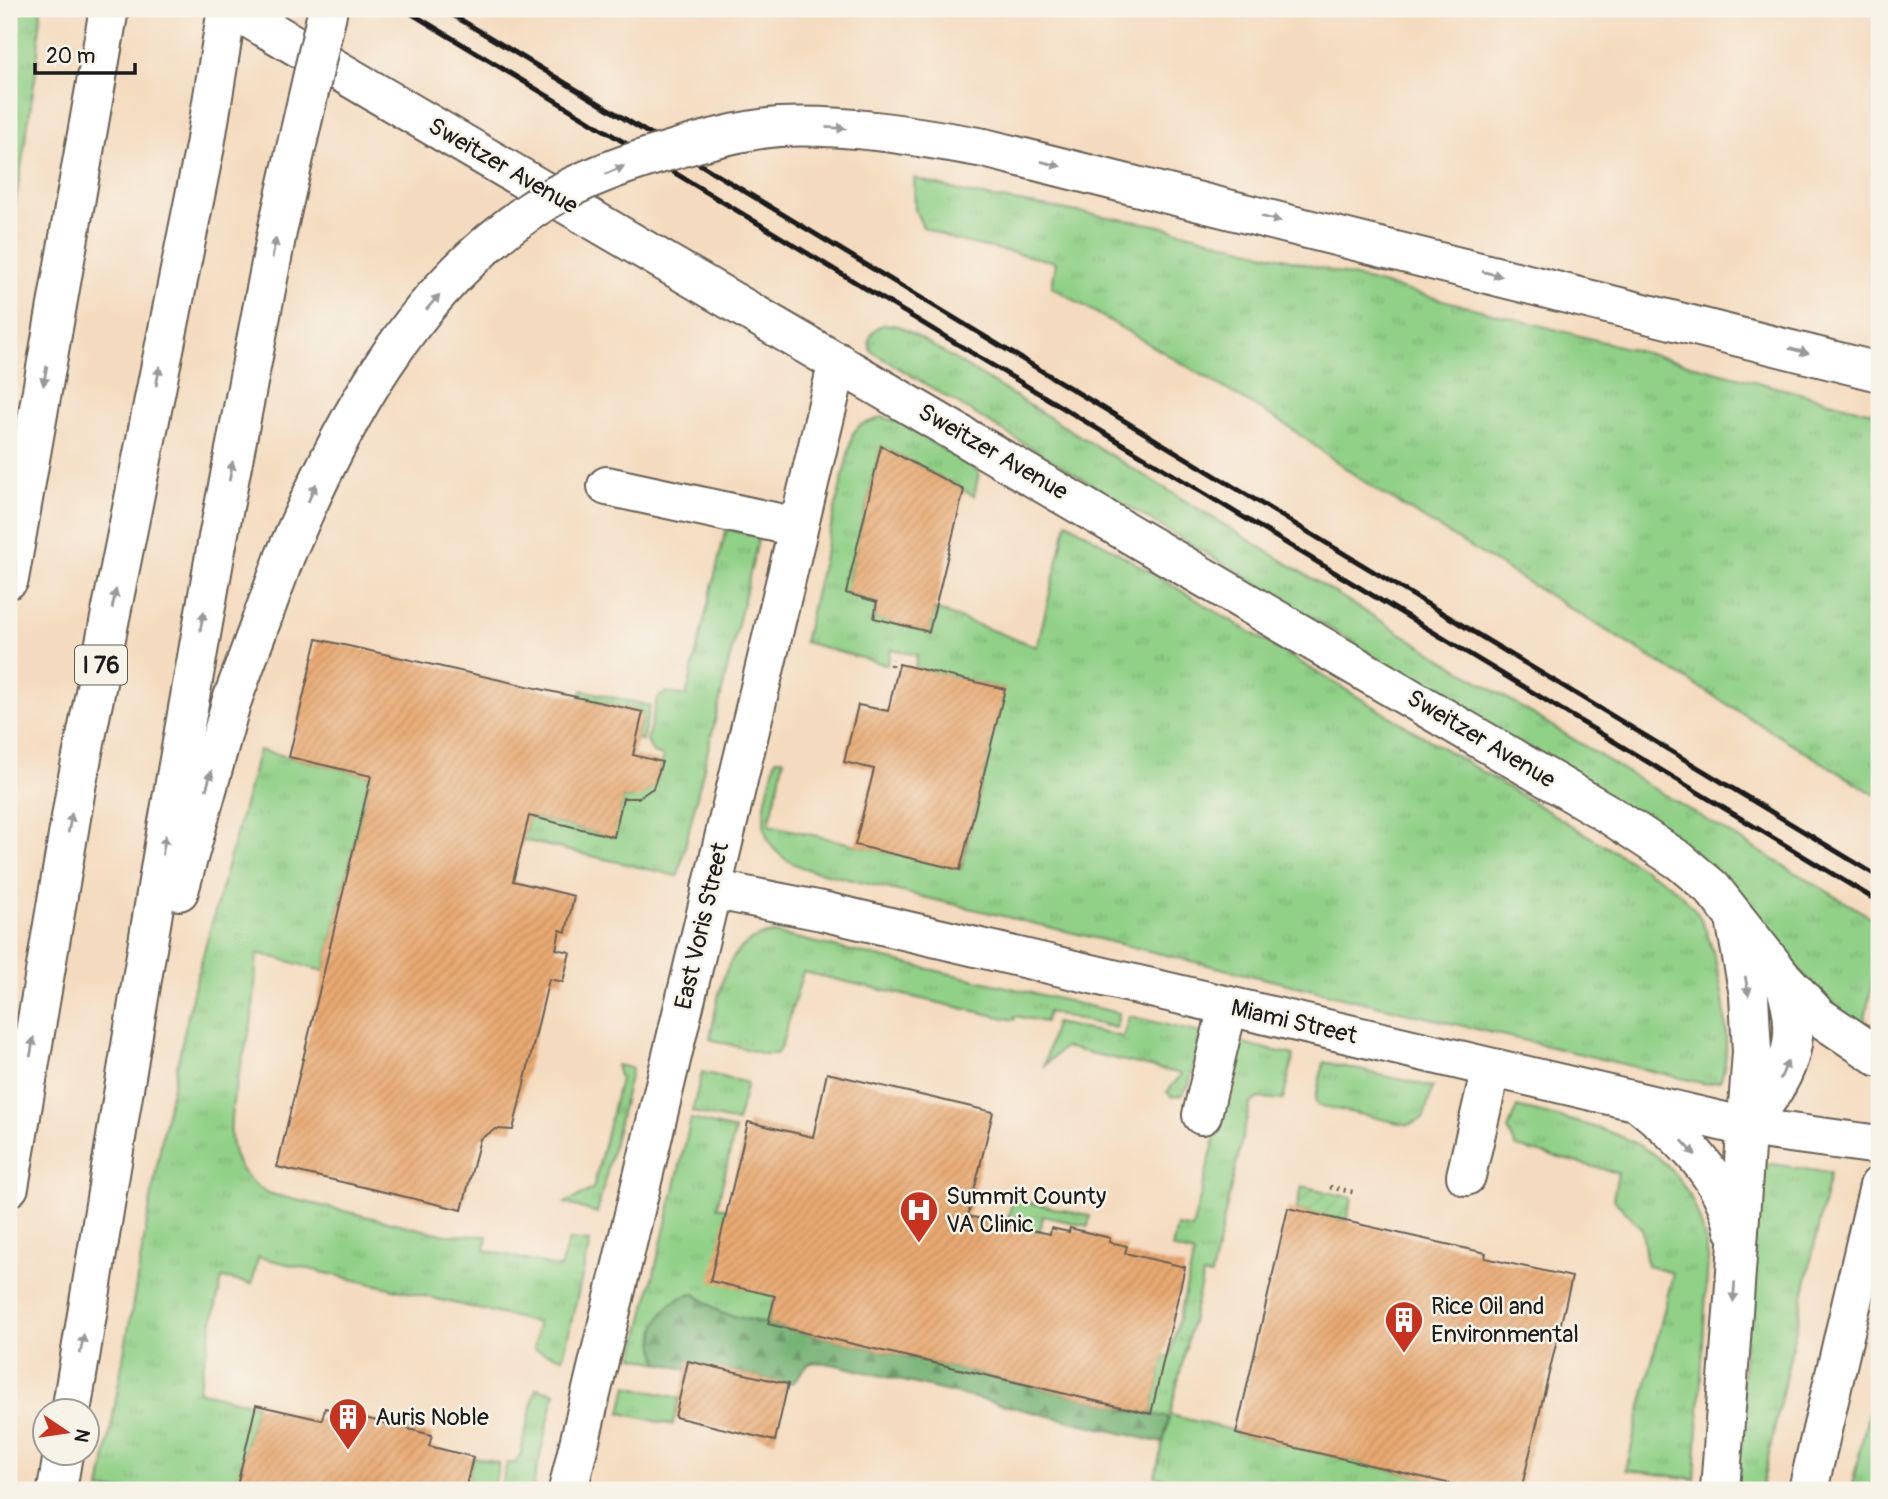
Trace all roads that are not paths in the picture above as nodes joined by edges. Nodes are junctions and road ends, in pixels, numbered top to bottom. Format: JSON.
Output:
{"nodes":[{"id":1,"x":93,"y":9,"type":"edge"},
{"id":2,"x":110,"y":9,"type":"edge"},
{"id":3,"x":227,"y":9,"type":"edge"},
{"id":4,"x":233,"y":9,"type":"edge"},
{"id":5,"x":328,"y":9,"type":"edge"},
{"id":6,"x":89,"y":95,"type":"junction"},
{"id":7,"x":838,"y":362,"type":"junction"},
{"id":8,"x":1879,"y":372,"type":"edge"},
{"id":9,"x":607,"y":486,"type":"dead end"},
{"id":10,"x":797,"y":527,"type":"junction"},
{"id":11,"x":9,"y":579,"type":"edge"},
{"id":12,"x":711,"y":889,"type":"junction"},
{"id":13,"x":1734,"y":919,"type":"junction"},
{"id":14,"x":1783,"y":978,"type":"junction"},
{"id":15,"x":1228,"y":1006,"type":"junction"},
{"id":16,"x":1879,"y":1057,"type":"edge"},
{"id":17,"x":1490,"y":1068,"type":"junction"},
{"id":18,"x":1638,"y":1102,"type":"junction"},
{"id":19,"x":1202,"y":1115,"type":"dead end"},
{"id":20,"x":1746,"y":1127,"type":"junction"},
{"id":21,"x":1879,"y":1145,"type":"edge"},
{"id":22,"x":1465,"y":1176,"type":"dead end"},
{"id":23,"x":1879,"y":1186,"type":"edge"},
{"id":24,"x":9,"y":1187,"type":"edge"},
{"id":25,"x":107,"y":1203,"type":"junction"},
{"id":26,"x":1738,"y":1249,"type":"junction"},
{"id":27,"x":73,"y":1398,"type":"edge"},
{"id":28,"x":61,"y":1468,"type":"edge"},
{"id":29,"x":1811,"y":1476,"type":"edge"},
{"id":30,"x":57,"y":1490,"type":"edge"},
{"id":31,"x":568,"y":1490,"type":"edge"},
{"id":32,"x":1720,"y":1490,"type":"edge"}],
"edges":[{"from":1,"to":6,"type":"main road"},
{"from":2,"to":6,"type":"main road"},
{"from":24,"to":3,"type":"main road","number":"I 76","one_way":true},
{"from":4,"to":7,"type":"main road","name":"Sweitzer Avenue"},
{"from":25,"to":5,"type":"main road","one_way":true,"bridge":true},
{"from":6,"to":11,"type":"main road","one_way":true},
{"from":7,"to":10,"type":"main road","name":"East Voris Street"},
{"from":7,"to":13,"type":"main road","name":"Sweitzer Avenue"},
{"from":25,"to":8,"type":"main road","one_way":true,"bridge":true},
{"from":9,"to":10,"type":"main road"},
{"from":10,"to":12,"type":"main road","name":"East Voris Street"},
{"from":12,"to":15,"type":"main road","name":"Miami Street"},
{"from":12,"to":31,"type":"main road","name":"East Voris Street"},
{"from":13,"to":14,"type":"main road","name":"Sweitzer Avenue"},
{"from":13,"to":20,"type":"main road","name":"Sweitzer Avenue","one_way":true},
{"from":14,"to":16,"type":"main road","name":"Sweitzer Avenue"},
{"from":20,"to":14,"type":"main road","one_way":true},
{"from":15,"to":17,"type":"main road","name":"Miami Street"},
{"from":15,"to":19,"type":"main road"},
{"from":17,"to":18,"type":"main road","name":"Miami Street"},
{"from":17,"to":22,"type":"main road"},
{"from":18,"to":20,"type":"main road","name":"Miami Street"},
{"from":18,"to":26,"type":"main road","one_way":true},
{"from":20,"to":21,"type":"main road","name":"Miami Street"},
{"from":20,"to":26,"type":"main road","name":"Sweitzer Avenue"},
{"from":23,"to":29,"type":"main road"},
{"from":27,"to":25,"type":"main road","one_way":true},
{"from":26,"to":32,"type":"main road","one_way":true},
{"from":28,"to":30,"type":"main road"}]}
